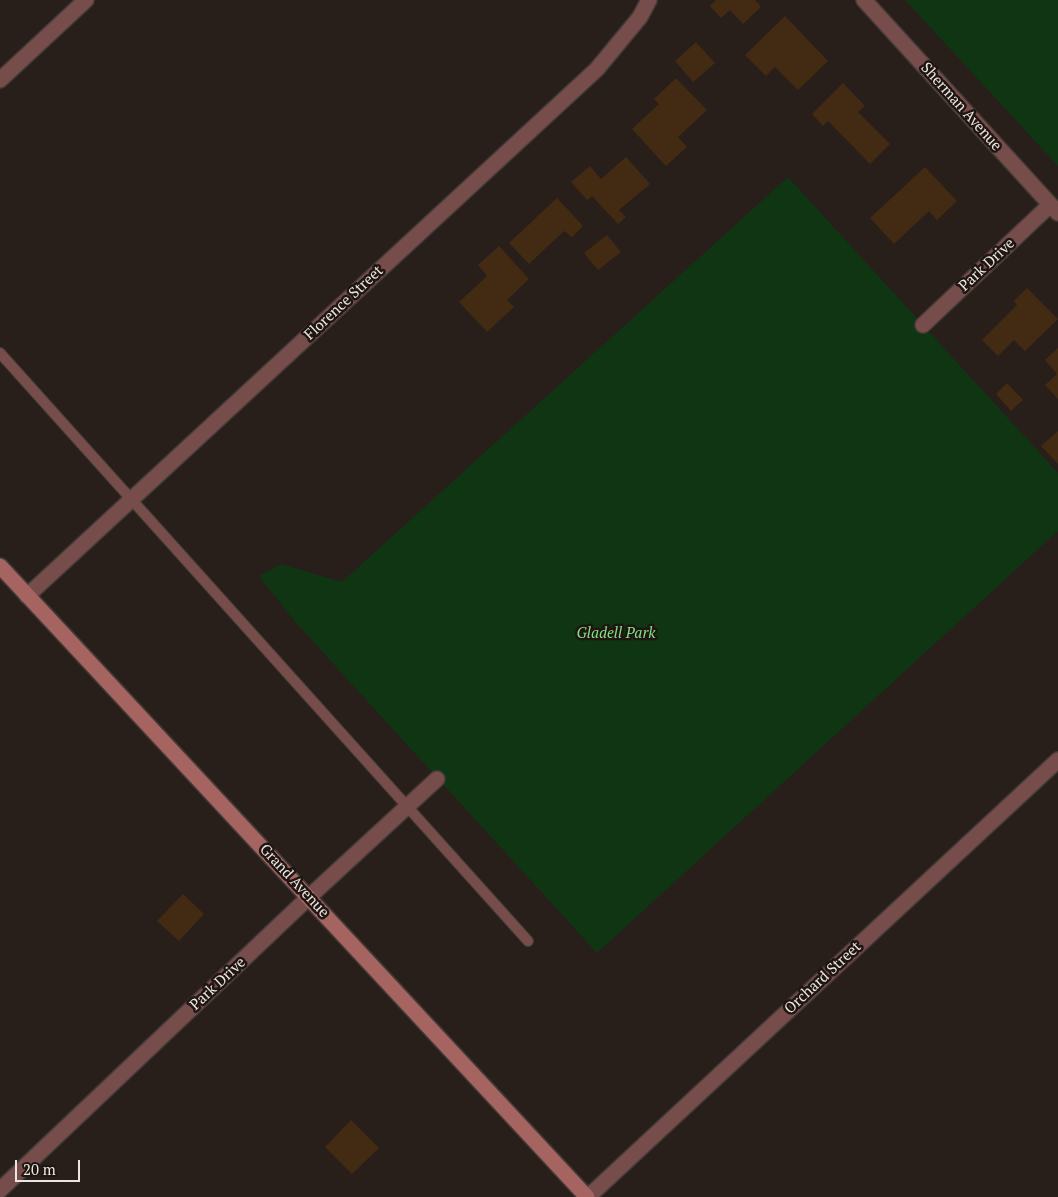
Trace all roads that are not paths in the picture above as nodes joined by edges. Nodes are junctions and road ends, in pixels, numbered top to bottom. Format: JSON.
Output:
{"nodes":[{"id":1,"x":86,"y":0,"type":"edge"},
{"id":2,"x":649,"y":0,"type":"edge"},
{"id":3,"x":864,"y":0,"type":"edge"},
{"id":4,"x":0,"y":80,"type":"edge"},
{"id":5,"x":1054,"y":209,"type":"edge"},
{"id":6,"x":923,"y":325,"type":"dead end"},
{"id":7,"x":0,"y":352,"type":"edge"},
{"id":8,"x":131,"y":499,"type":"junction"},
{"id":9,"x":0,"y":566,"type":"edge"},
{"id":10,"x":27,"y":596,"type":"junction"},
{"id":11,"x":1058,"y":760,"type":"edge"},
{"id":12,"x":437,"y":779,"type":"dead end"},
{"id":13,"x":408,"y":806,"type":"junction"},
{"id":14,"x":309,"y":898,"type":"junction"},
{"id":15,"x":528,"y":941,"type":"dead end"},
{"id":16,"x":0,"y":1190,"type":"edge"},
{"id":17,"x":587,"y":1197,"type":"edge"}],
"edges":[{"from":1,"to":4,"type":"street"},
{"from":2,"to":8,"type":"street","name":"Florence Street"},
{"from":3,"to":5,"type":"street","name":"Sherman Avenue"},
{"from":5,"to":6,"type":"street","name":"Park Drive"},
{"from":7,"to":8,"type":"lane"},
{"from":8,"to":10,"type":"street","name":"Florence Street"},
{"from":8,"to":13,"type":"lane"},
{"from":9,"to":10,"type":"street","name":"Grand Avenue"},
{"from":10,"to":14,"type":"street","name":"Grand Avenue"},
{"from":11,"to":17,"type":"street","name":"Orchard Street"},
{"from":12,"to":13,"type":"street","name":"Park Drive"},
{"from":13,"to":14,"type":"street","name":"Park Drive"},
{"from":13,"to":15,"type":"lane"},
{"from":14,"to":16,"type":"street","name":"Park Drive"},
{"from":14,"to":17,"type":"street","name":"Grand Avenue"}]}
